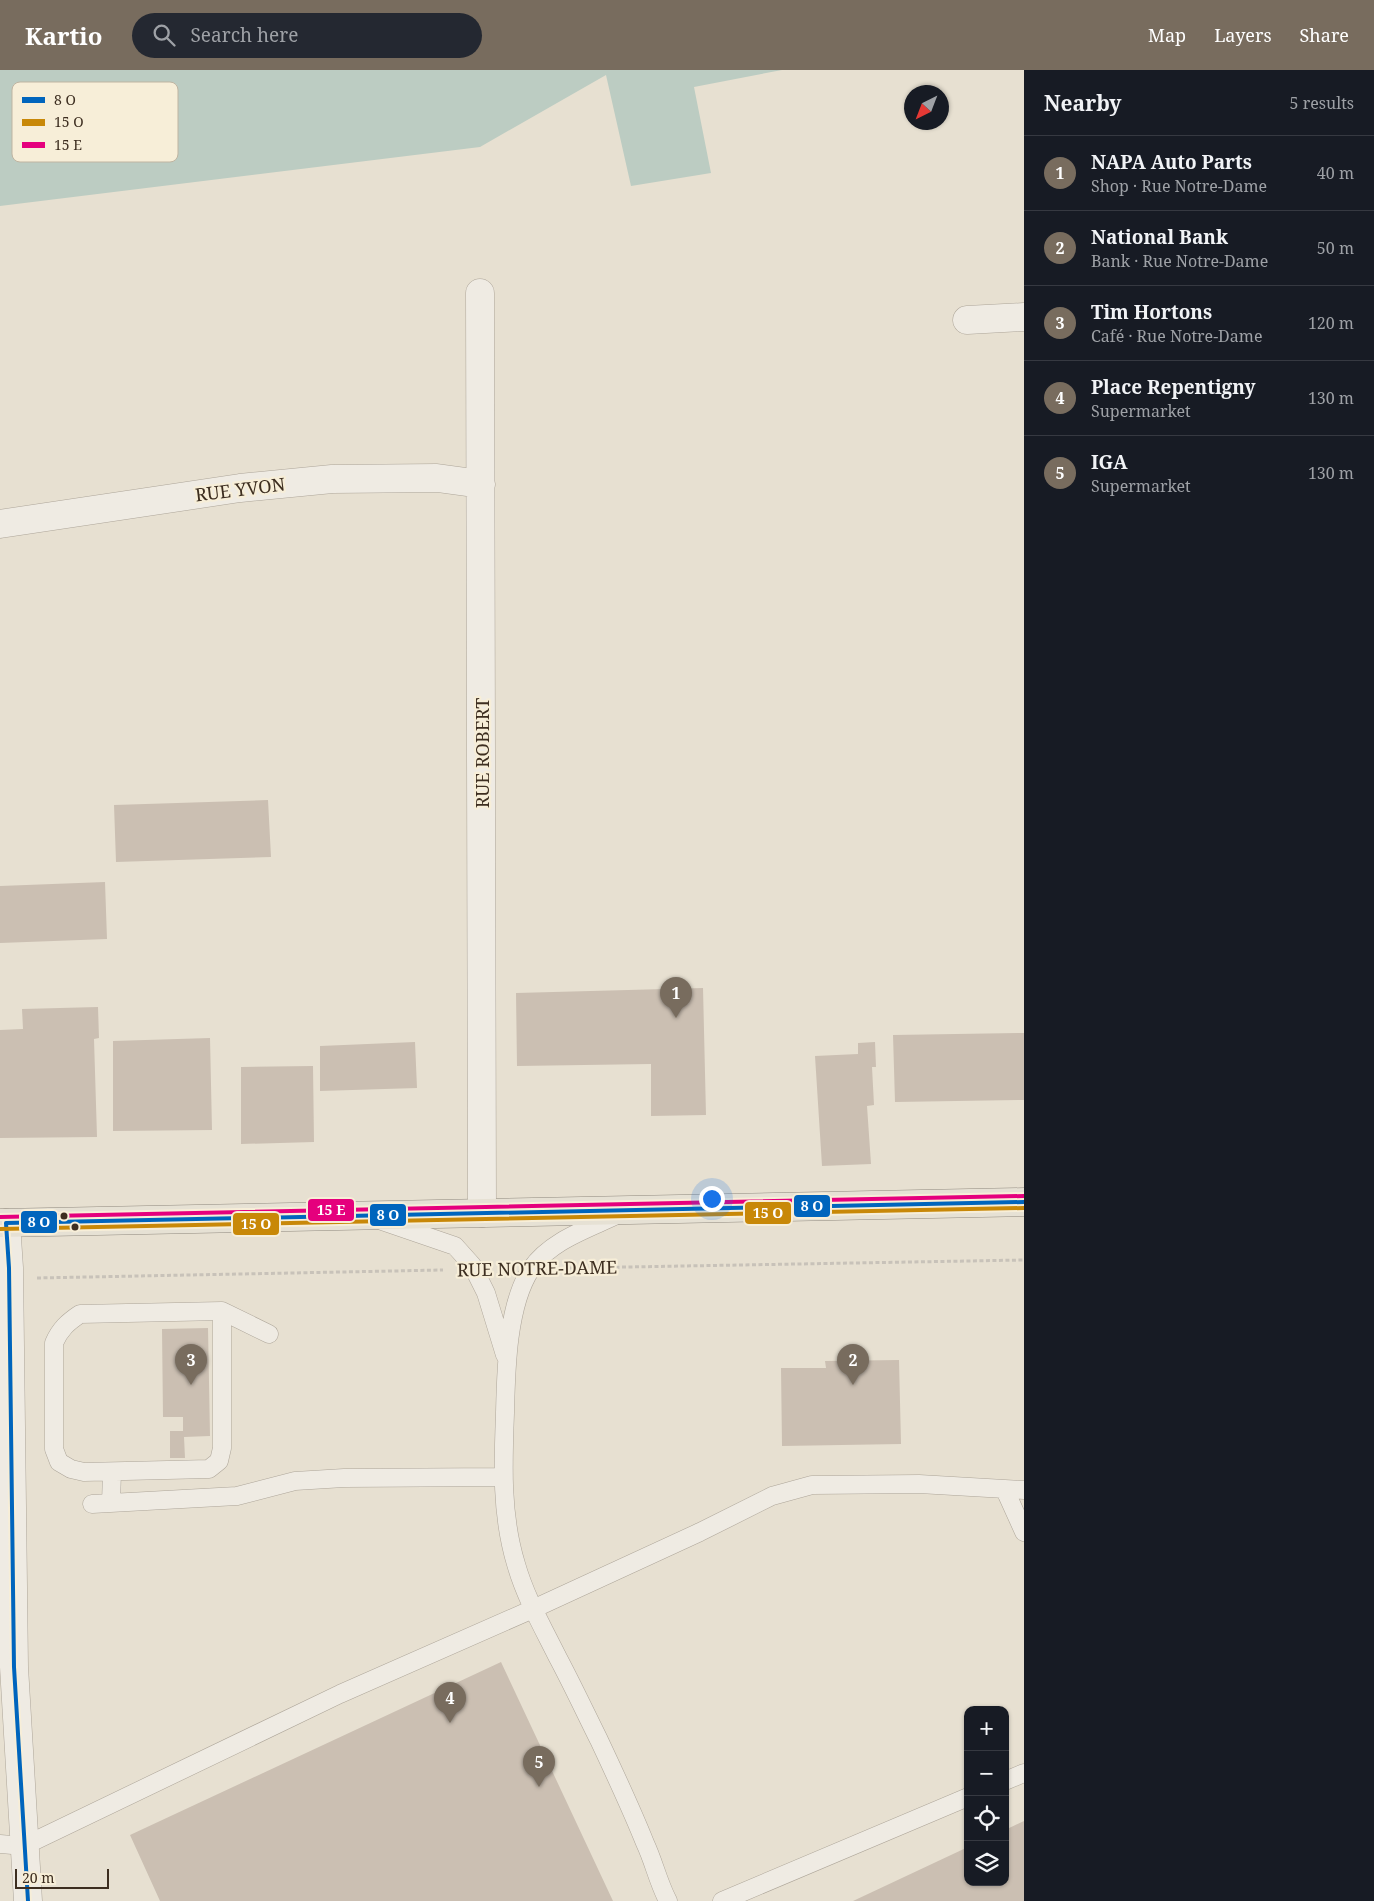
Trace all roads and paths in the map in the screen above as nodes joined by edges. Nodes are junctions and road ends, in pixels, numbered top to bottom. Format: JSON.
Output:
{"nodes":[{"id":1,"x":480,"y":293,"type":"dead end"},
{"id":2,"x":1024,"y":317,"type":"edge"},
{"id":3,"x":967,"y":320,"type":"dead end"},
{"id":4,"x":481,"y":484,"type":"junction"},
{"id":5,"x":0,"y":524,"type":"edge"},
{"id":6,"x":1024,"y":1202,"type":"edge"},
{"id":7,"x":628,"y":1210,"type":"junction"},
{"id":8,"x":482,"y":1213,"type":"junction"},
{"id":9,"x":364,"y":1215,"type":"junction"},
{"id":10,"x":3,"y":1223,"type":"edge"},
{"id":11,"x":1024,"y":1260,"type":"edge"},
{"id":12,"x":533,"y":1267,"type":"junction"},
{"id":13,"x":474,"y":1269,"type":"junction"},
{"id":14,"x":50,"y":1278,"type":"dead end"},
{"id":15,"x":222,"y":1312,"type":"junction"},
{"id":16,"x":269,"y":1334,"type":"dead end"},
{"id":17,"x":506,"y":1358,"type":"junction"},
{"id":18,"x":112,"y":1472,"type":"junction"},
{"id":19,"x":503,"y":1477,"type":"junction"},
{"id":20,"x":1005,"y":1490,"type":"junction"},
{"id":21,"x":1024,"y":1490,"type":"edge"},
{"id":22,"x":111,"y":1502,"type":"junction"},
{"id":23,"x":92,"y":1504,"type":"dead end"},
{"id":24,"x":1024,"y":1532,"type":"edge"},
{"id":25,"x":533,"y":1609,"type":"junction"},
{"id":26,"x":7,"y":1669,"type":"edge"},
{"id":27,"x":1024,"y":1774,"type":"edge"},
{"id":28,"x":1009,"y":1780,"type":"edge"},
{"id":29,"x":964,"y":1799,"type":"edge"},
{"id":30,"x":12,"y":1845,"type":"edge"},
{"id":31,"x":28,"y":1901,"type":"edge"},
{"id":32,"x":668,"y":1901,"type":"edge"},
{"id":33,"x":722,"y":1901,"type":"edge"}],
"edges":[{"from":1,"to":4,"type":"street","name":"RUE ROBERT"},
{"from":2,"to":3,"type":"street"},
{"from":4,"to":5,"type":"street","name":"RUE YVON"},
{"from":4,"to":8,"type":"street","name":"RUE ROBERT"},
{"from":6,"to":7,"type":"main road"},
{"from":7,"to":8,"type":"main road"},
{"from":7,"to":12,"type":"lane"},
{"from":8,"to":9,"type":"main road"},
{"from":9,"to":10,"type":"main road"},
{"from":9,"to":13,"type":"lane"},
{"from":10,"to":26,"type":"street"},
{"from":11,"to":12,"type":"path","name":"RUE NOTRE-DAME"},
{"from":12,"to":17,"type":"lane"},
{"from":13,"to":14,"type":"path","name":"RUE NOTRE-DAME"},
{"from":13,"to":17,"type":"lane"},
{"from":15,"to":16,"type":"lane"},
{"from":15,"to":18,"type":"lane"},
{"from":15,"to":18,"type":"lane"},
{"from":17,"to":19,"type":"lane"},
{"from":18,"to":22,"type":"lane"},
{"from":19,"to":22,"type":"lane"},
{"from":19,"to":25,"type":"lane"},
{"from":20,"to":21,"type":"lane"},
{"from":20,"to":24,"type":"lane"},
{"from":20,"to":25,"type":"lane"},
{"from":22,"to":23,"type":"lane"},
{"from":25,"to":30,"type":"lane"},
{"from":25,"to":32,"type":"lane"},
{"from":26,"to":30,"type":"street"},
{"from":27,"to":28,"type":"lane"},
{"from":29,"to":33,"type":"lane"},
{"from":30,"to":31,"type":"street"}]}
